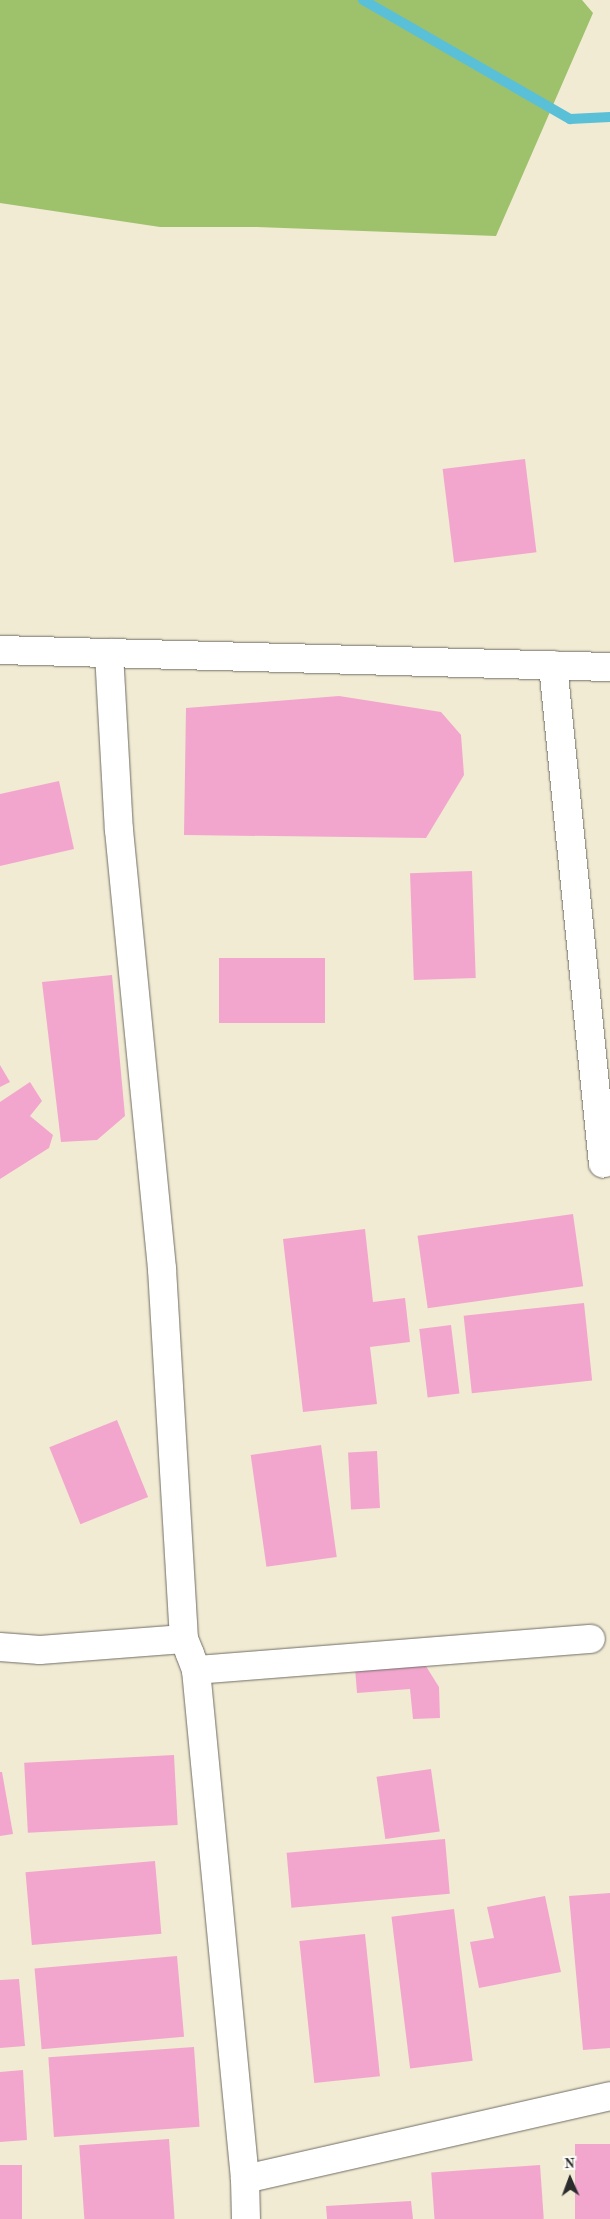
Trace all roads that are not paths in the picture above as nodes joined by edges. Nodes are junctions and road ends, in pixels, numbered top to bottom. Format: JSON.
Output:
{"nodes":[{"id":1,"x":0,"y":650,"type":"edge"},
{"id":2,"x":109,"y":653,"type":"junction"},
{"id":3,"x":553,"y":666,"type":"junction"},
{"id":4,"x":610,"y":667,"type":"edge"},
{"id":5,"x":603,"y":1164,"type":"dead end"},
{"id":6,"x":184,"y":1639,"type":"junction"},
{"id":7,"x":591,"y":1639,"type":"dead end"},
{"id":8,"x":0,"y":1648,"type":"edge"},
{"id":9,"x":196,"y":1670,"type":"junction"},
{"id":10,"x":610,"y":2096,"type":"edge"},
{"id":11,"x":245,"y":2179,"type":"junction"},
{"id":12,"x":246,"y":2219,"type":"edge"}],
"edges":[{"from":1,"to":2,"type":"street"},
{"from":2,"to":3,"type":"street"},
{"from":2,"to":6,"type":"street"},
{"from":3,"to":4,"type":"street"},
{"from":3,"to":5,"type":"street"},
{"from":6,"to":8,"type":"street"},
{"from":6,"to":9,"type":"street"},
{"from":7,"to":9,"type":"street"},
{"from":9,"to":11,"type":"street"},
{"from":10,"to":11,"type":"street"},
{"from":11,"to":12,"type":"street"}]}
